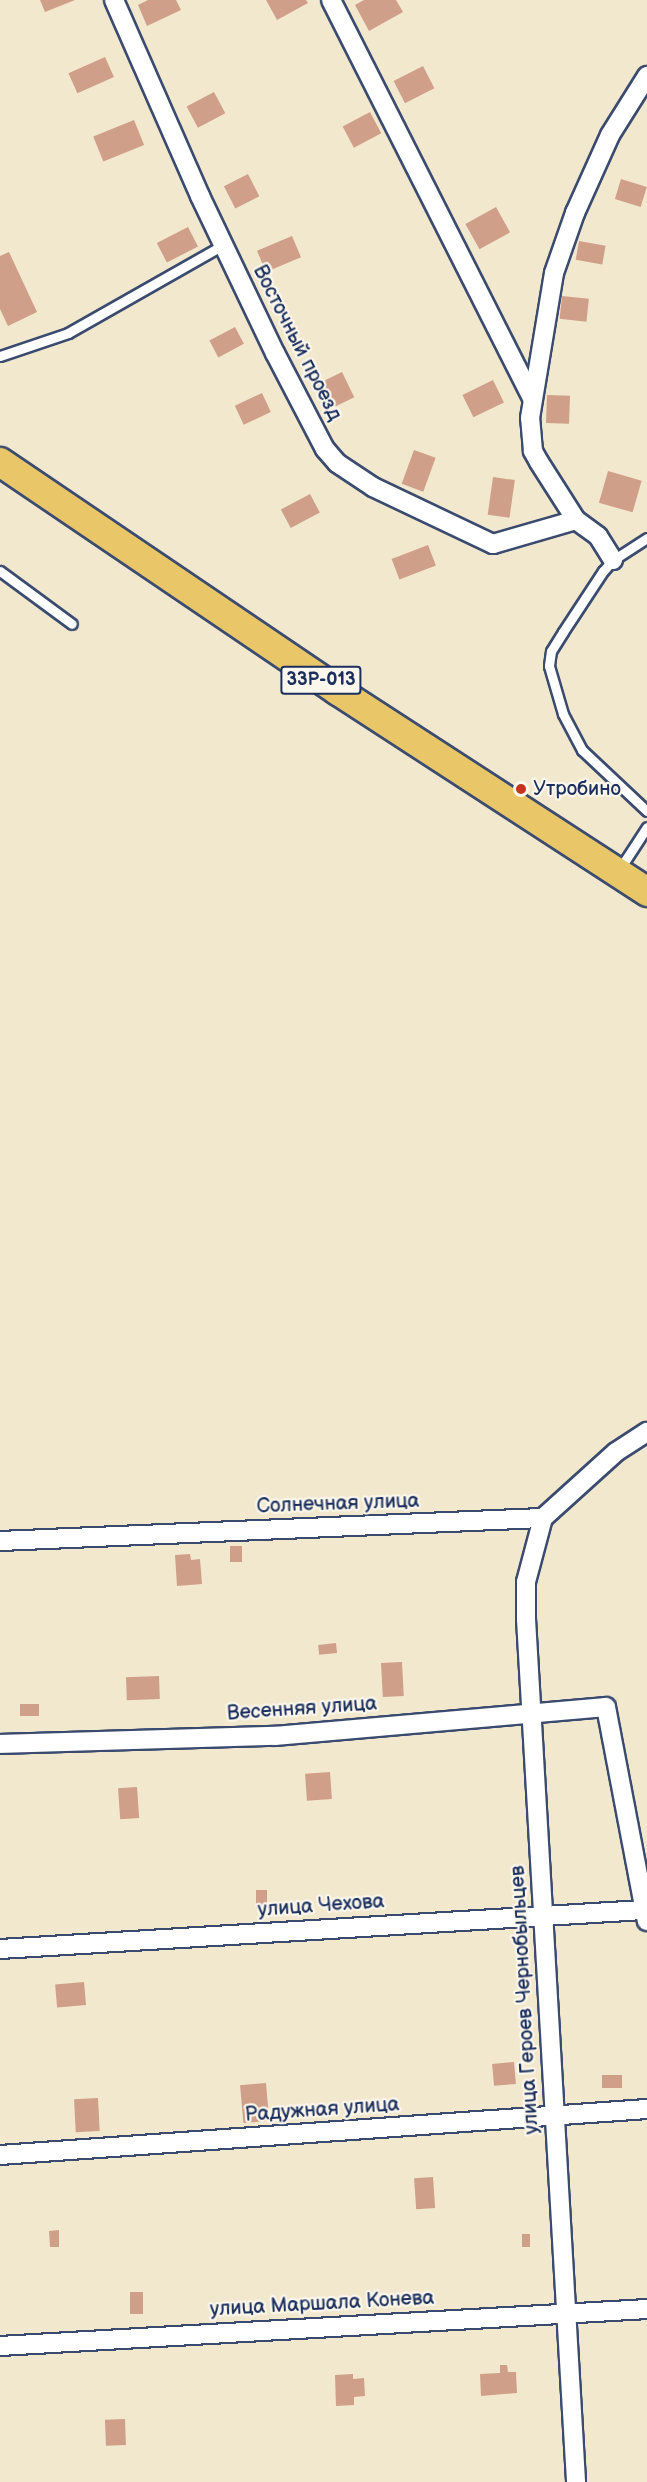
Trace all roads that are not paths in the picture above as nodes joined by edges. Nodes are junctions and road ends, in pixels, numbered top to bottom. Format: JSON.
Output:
{"nodes":[{"id":1,"x":114,"y":0,"type":"edge"},
{"id":2,"x":331,"y":0,"type":"edge"},
{"id":3,"x":647,"y":76,"type":"edge"},
{"id":4,"x":224,"y":245,"type":"junction"},
{"id":5,"x":0,"y":356,"type":"edge"},
{"id":6,"x":532,"y":398,"type":"junction"},
{"id":7,"x":0,"y":462,"type":"edge"},
{"id":8,"x":576,"y":520,"type":"junction"},
{"id":9,"x":647,"y":537,"type":"edge"},
{"id":10,"x":613,"y":560,"type":"junction"},
{"id":11,"x":0,"y":572,"type":"edge"},
{"id":12,"x":72,"y":624,"type":"dead end"},
{"id":13,"x":647,"y":811,"type":"edge"},
{"id":14,"x":647,"y":827,"type":"edge"},
{"id":15,"x":617,"y":872,"type":"junction"},
{"id":16,"x":647,"y":892,"type":"edge"},
{"id":17,"x":647,"y":1432,"type":"edge"},
{"id":18,"x":543,"y":1518,"type":"junction"},
{"id":19,"x":0,"y":1540,"type":"edge"},
{"id":20,"x":529,"y":1714,"type":"junction"},
{"id":21,"x":0,"y":1744,"type":"edge"},
{"id":22,"x":544,"y":1914,"type":"junction"},
{"id":23,"x":646,"y":1915,"type":"edge"},
{"id":24,"x":0,"y":1949,"type":"edge"},
{"id":25,"x":647,"y":2109,"type":"edge"},
{"id":26,"x":555,"y":2116,"type":"junction"},
{"id":27,"x":0,"y":2155,"type":"edge"},
{"id":28,"x":647,"y":2309,"type":"edge"},
{"id":29,"x":564,"y":2312,"type":"junction"},
{"id":30,"x":0,"y":2346,"type":"edge"},
{"id":31,"x":576,"y":2482,"type":"edge"}],
"edges":[{"from":1,"to":4,"type":"street","name":"Восточный проезд"},
{"from":2,"to":6,"type":"street"},
{"from":3,"to":6,"type":"street"},
{"from":4,"to":5,"type":"lane"},
{"from":4,"to":8,"type":"street","name":"Восточный проезд"},
{"from":6,"to":8,"type":"street"},
{"from":7,"to":15,"type":"main road","number":"33Р-013"},
{"from":8,"to":10,"type":"street"},
{"from":9,"to":10,"type":"lane"},
{"from":10,"to":13,"type":"lane"},
{"from":11,"to":12,"type":"lane"},
{"from":14,"to":15,"type":"lane"},
{"from":15,"to":16,"type":"main road","number":"33Р-013"},
{"from":17,"to":18,"type":"street"},
{"from":18,"to":19,"type":"street","name":"Солнечная улица"},
{"from":18,"to":20,"type":"street","name":"улица Героев Чернобыльцев"},
{"from":20,"to":21,"type":"street","name":"Весенняя улица"},
{"from":20,"to":22,"type":"street","name":"улица Героев Чернобыльцев"},
{"from":20,"to":23,"type":"street","name":"Весенняя улица"},
{"from":22,"to":23,"type":"street","name":"улица Чехова"},
{"from":22,"to":24,"type":"street","name":"улица Чехова"},
{"from":22,"to":26,"type":"street","name":"улица Героев Чернобыльцев"},
{"from":25,"to":26,"type":"street","name":"Радужная улица"},
{"from":26,"to":27,"type":"street","name":"Радужная улица"},
{"from":26,"to":29,"type":"street","name":"улица Героев Чернобыльцев"},
{"from":28,"to":29,"type":"street","name":"улица Маршала Конева"},
{"from":29,"to":30,"type":"street","name":"улица Маршала Конева"},
{"from":29,"to":31,"type":"street","name":"улица Героев Чернобыльцев"}]}
